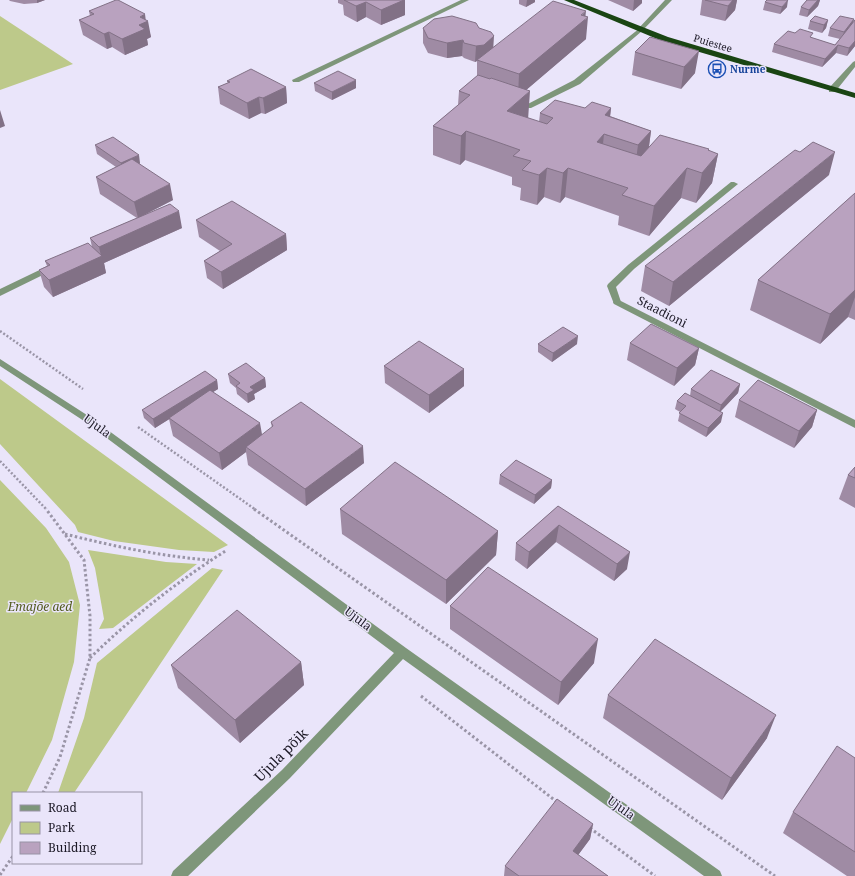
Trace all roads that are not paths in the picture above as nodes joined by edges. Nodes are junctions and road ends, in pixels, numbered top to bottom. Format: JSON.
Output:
{"nodes":[{"id":1,"x":466,"y":0,"type":"edge"},
{"id":2,"x":568,"y":0,"type":"edge"},
{"id":3,"x":669,"y":0,"type":"edge"},
{"id":4,"x":640,"y":30,"type":"junction"},
{"id":5,"x":855,"y":63,"type":"edge"},
{"id":6,"x":296,"y":80,"type":"dead end"},
{"id":7,"x":832,"y":90,"type":"junction"},
{"id":8,"x":855,"y":96,"type":"edge"},
{"id":9,"x":528,"y":106,"type":"edge"},
{"id":10,"x":734,"y":184,"type":"dead end"},
{"id":11,"x":63,"y":262,"type":"edge"},
{"id":12,"x":0,"y":293,"type":"edge"},
{"id":13,"x":0,"y":362,"type":"edge"},
{"id":14,"x":855,"y":424,"type":"edge"},
{"id":15,"x":402,"y":652,"type":"junction"},
{"id":16,"x":178,"y":876,"type":"edge"},
{"id":17,"x":715,"y":876,"type":"edge"}],
"edges":[{"from":1,"to":6,"type":"street"},
{"from":2,"to":4,"type":"highway","name":"Puiestee"},
{"from":3,"to":4,"type":"street"},
{"from":4,"to":7,"type":"highway","name":"Puiestee"},
{"from":4,"to":9,"type":"street"},
{"from":5,"to":7,"type":"street"},
{"from":7,"to":8,"type":"highway","name":"Puiestee"},
{"from":10,"to":14,"type":"street","name":"Staadioni"},
{"from":11,"to":12,"type":"street"},
{"from":13,"to":15,"type":"street","name":"Ujula"},
{"from":15,"to":16,"type":"street","name":"Ujula põik"},
{"from":15,"to":17,"type":"street","name":"Ujula"}]}
